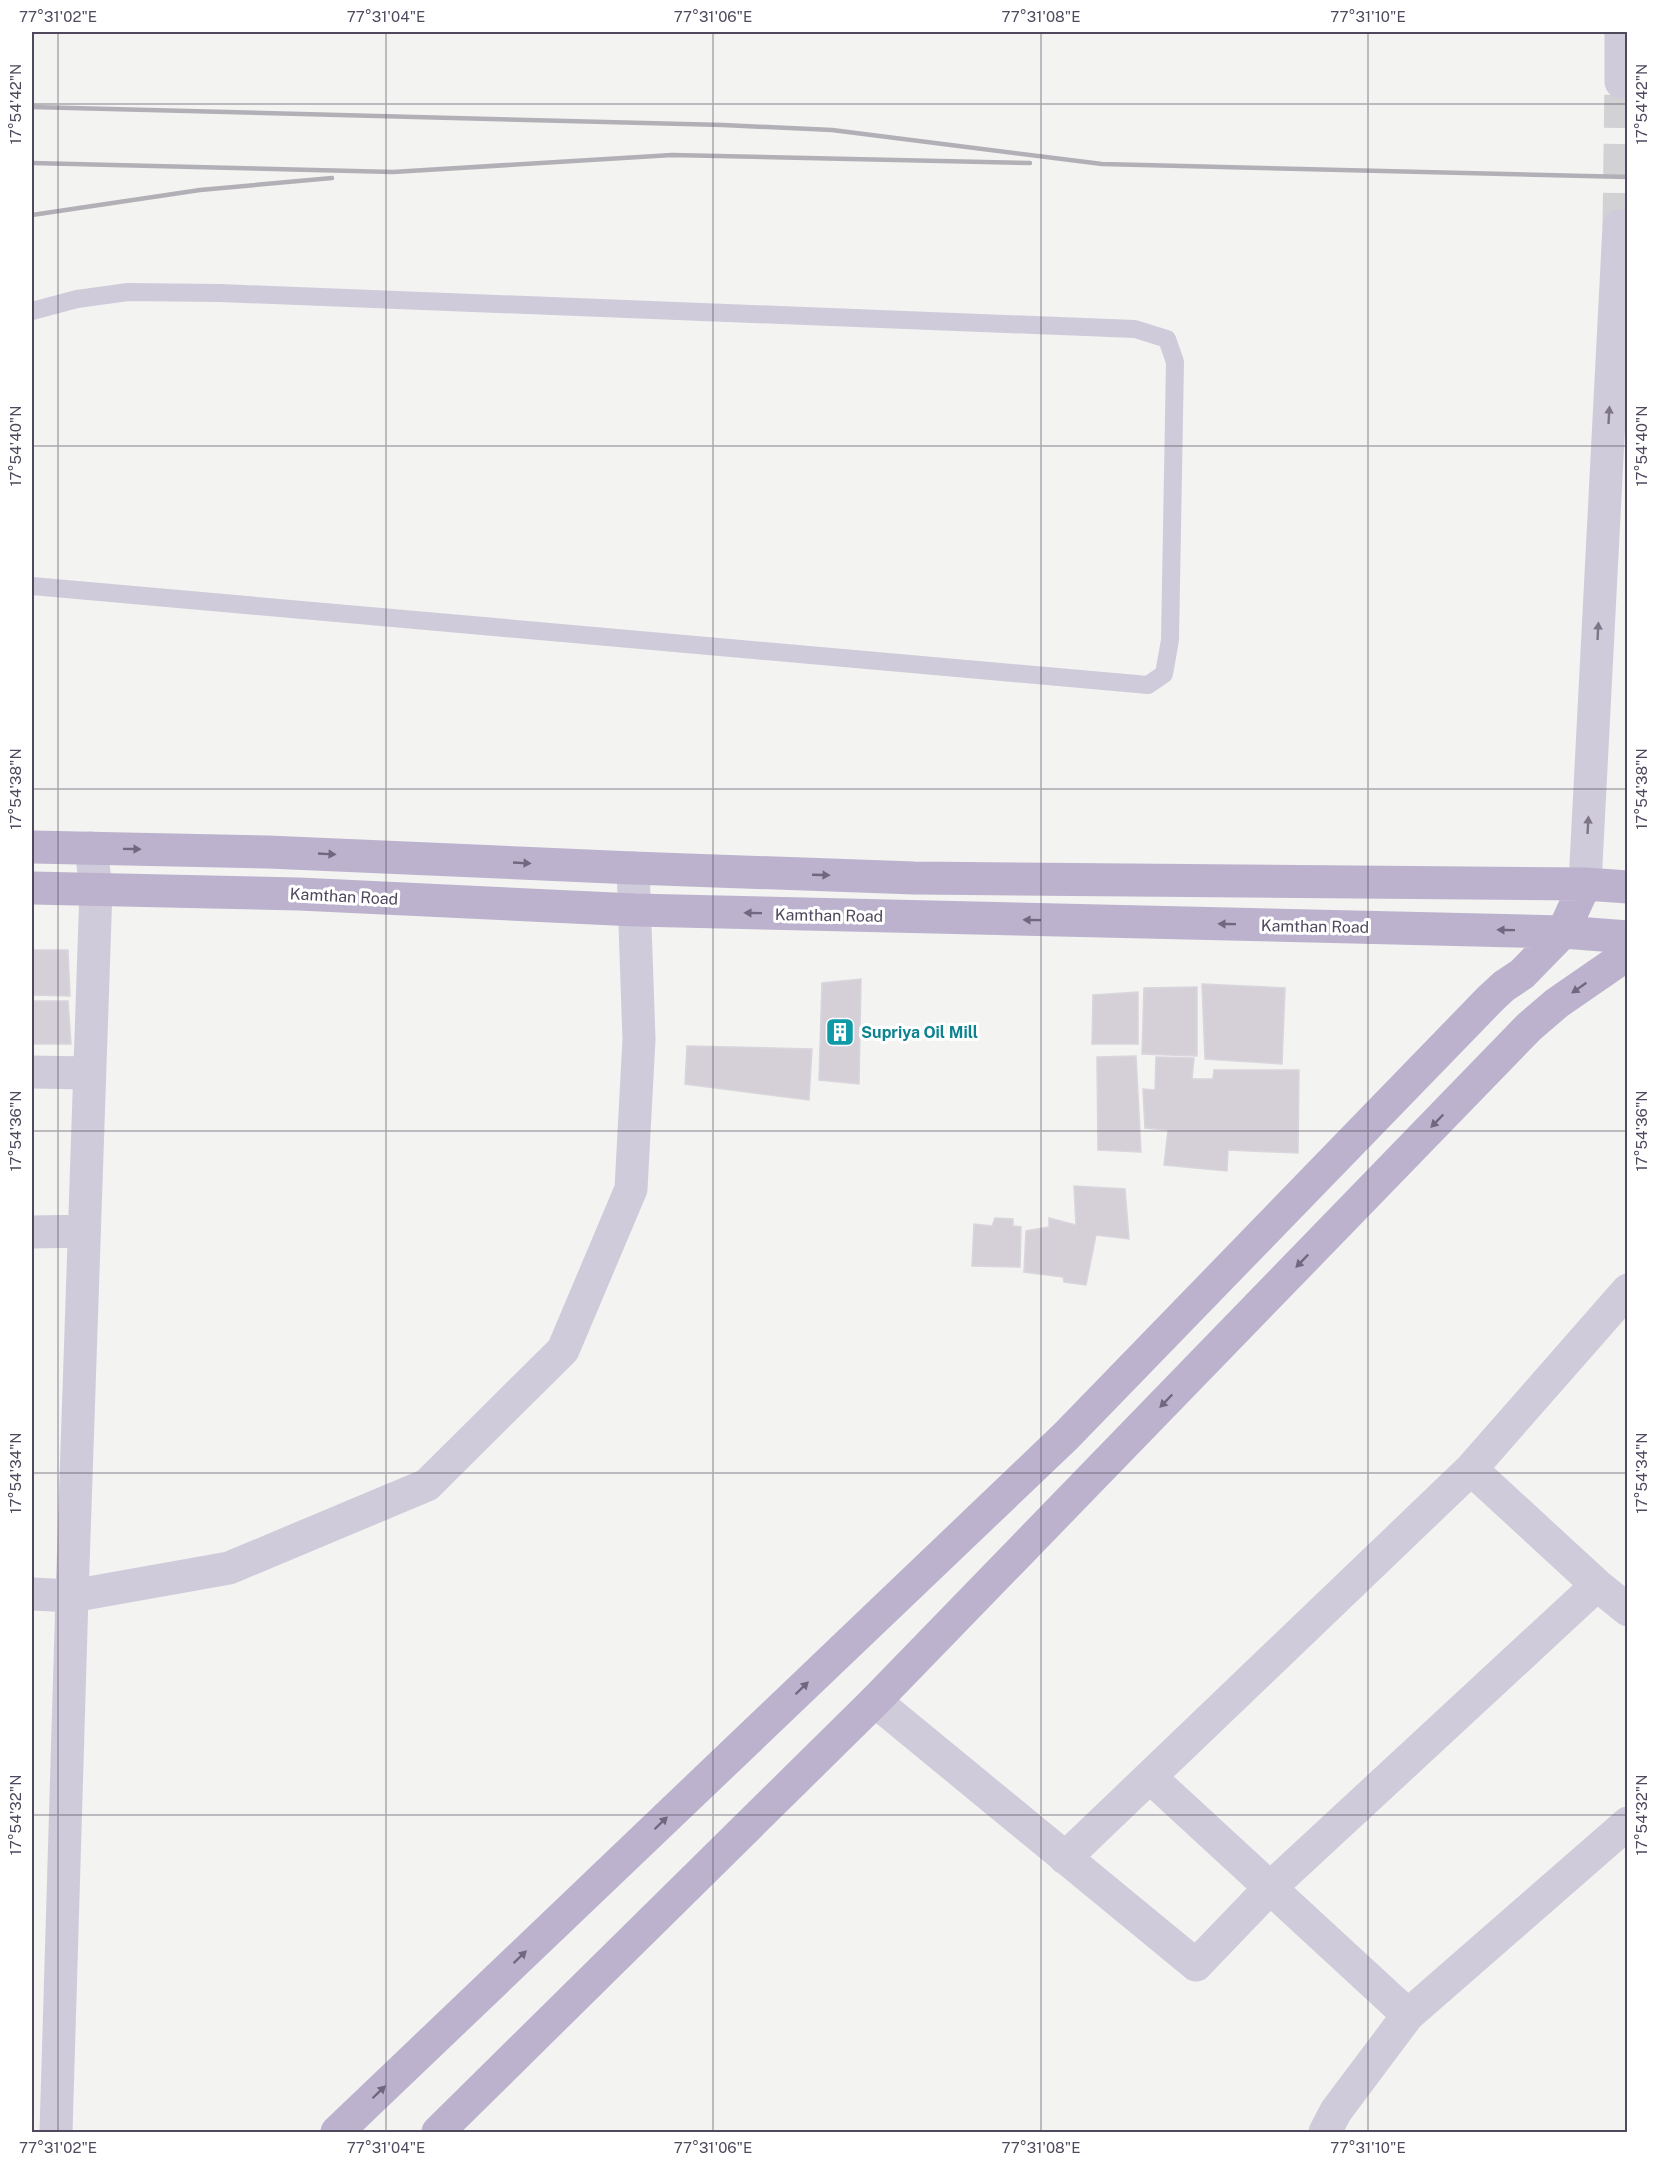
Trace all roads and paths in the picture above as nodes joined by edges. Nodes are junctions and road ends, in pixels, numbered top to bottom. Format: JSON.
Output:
{"nodes":[{"id":1,"x":1621,"y":32,"type":"edge"},
{"id":2,"x":1621,"y":82,"type":"tunnel mouth"},
{"id":3,"x":1619,"y":226,"type":"tunnel mouth"},
{"id":4,"x":32,"y":311,"type":"edge"},
{"id":5,"x":32,"y":586,"type":"edge"},
{"id":6,"x":32,"y":847,"type":"edge"},
{"id":7,"x":91,"y":848,"type":"junction"},
{"id":8,"x":633,"y":868,"type":"junction"},
{"id":9,"x":1585,"y":884,"type":"junction"},
{"id":10,"x":1628,"y":887,"type":"edge"},
{"id":11,"x":32,"y":888,"type":"edge"},
{"id":12,"x":96,"y":889,"type":"junction"},
{"id":13,"x":635,"y":910,"type":"junction"},
{"id":14,"x":1563,"y":932,"type":"junction"},
{"id":15,"x":1628,"y":937,"type":"edge"},
{"id":16,"x":1628,"y":954,"type":"edge"},
{"id":17,"x":32,"y":1072,"type":"edge"},
{"id":18,"x":89,"y":1073,"type":"junction"},
{"id":19,"x":84,"y":1231,"type":"junction"},
{"id":20,"x":32,"y":1232,"type":"edge"},
{"id":21,"x":1628,"y":1290,"type":"edge"},
{"id":22,"x":1471,"y":1469,"type":"junction"},
{"id":23,"x":1597,"y":1585,"type":"junction"},
{"id":24,"x":32,"y":1594,"type":"edge"},
{"id":25,"x":72,"y":1596,"type":"junction"},
{"id":26,"x":1628,"y":1610,"type":"edge"},
{"id":27,"x":875,"y":1701,"type":"junction"},
{"id":28,"x":1150,"y":1777,"type":"junction"},
{"id":29,"x":1628,"y":1823,"type":"edge"},
{"id":30,"x":1065,"y":1858,"type":"junction"},
{"id":31,"x":1270,"y":1888,"type":"junction"},
{"id":32,"x":1408,"y":2015,"type":"junction"},
{"id":33,"x":56,"y":2133,"type":"edge"},
{"id":34,"x":337,"y":2133,"type":"edge"},
{"id":35,"x":438,"y":2133,"type":"edge"},
{"id":36,"x":1325,"y":2133,"type":"edge"}],
"edges":[{"from":1,"to":2,"type":"street"},
{"from":9,"to":3,"type":"street","one_way":true},
{"from":4,"to":5,"type":"lane"},
{"from":6,"to":7,"type":"main road"},
{"from":7,"to":8,"type":"main road","one_way":true},
{"from":7,"to":12,"type":"street"},
{"from":8,"to":9,"type":"main road","one_way":true},
{"from":8,"to":13,"type":"street"},
{"from":9,"to":10,"type":"main road"},
{"from":9,"to":14,"type":"main road"},
{"from":11,"to":12,"type":"main road","name":"Kamthan Road"},
{"from":12,"to":13,"type":"main road","name":"Kamthan Road"},
{"from":12,"to":18,"type":"street"},
{"from":14,"to":13,"type":"main road","name":"Kamthan Road","one_way":true},
{"from":13,"to":25,"type":"street"},
{"from":14,"to":15,"type":"main road","name":"Kamthan Road"},
{"from":34,"to":14,"type":"main road","one_way":true},
{"from":16,"to":27,"type":"main road","one_way":true},
{"from":17,"to":18,"type":"street"},
{"from":18,"to":19,"type":"street"},
{"from":19,"to":20,"type":"street"},
{"from":19,"to":25,"type":"street"},
{"from":21,"to":22,"type":"street"},
{"from":22,"to":23,"type":"street"},
{"from":22,"to":28,"type":"street"},
{"from":23,"to":26,"type":"street"},
{"from":23,"to":31,"type":"street"},
{"from":24,"to":25,"type":"street"},
{"from":25,"to":33,"type":"street"},
{"from":27,"to":30,"type":"street"},
{"from":27,"to":35,"type":"main road"},
{"from":28,"to":30,"type":"street"},
{"from":28,"to":31,"type":"street"},
{"from":29,"to":32,"type":"street"},
{"from":30,"to":31,"type":"street"},
{"from":31,"to":32,"type":"street"},
{"from":32,"to":36,"type":"street"}]}
